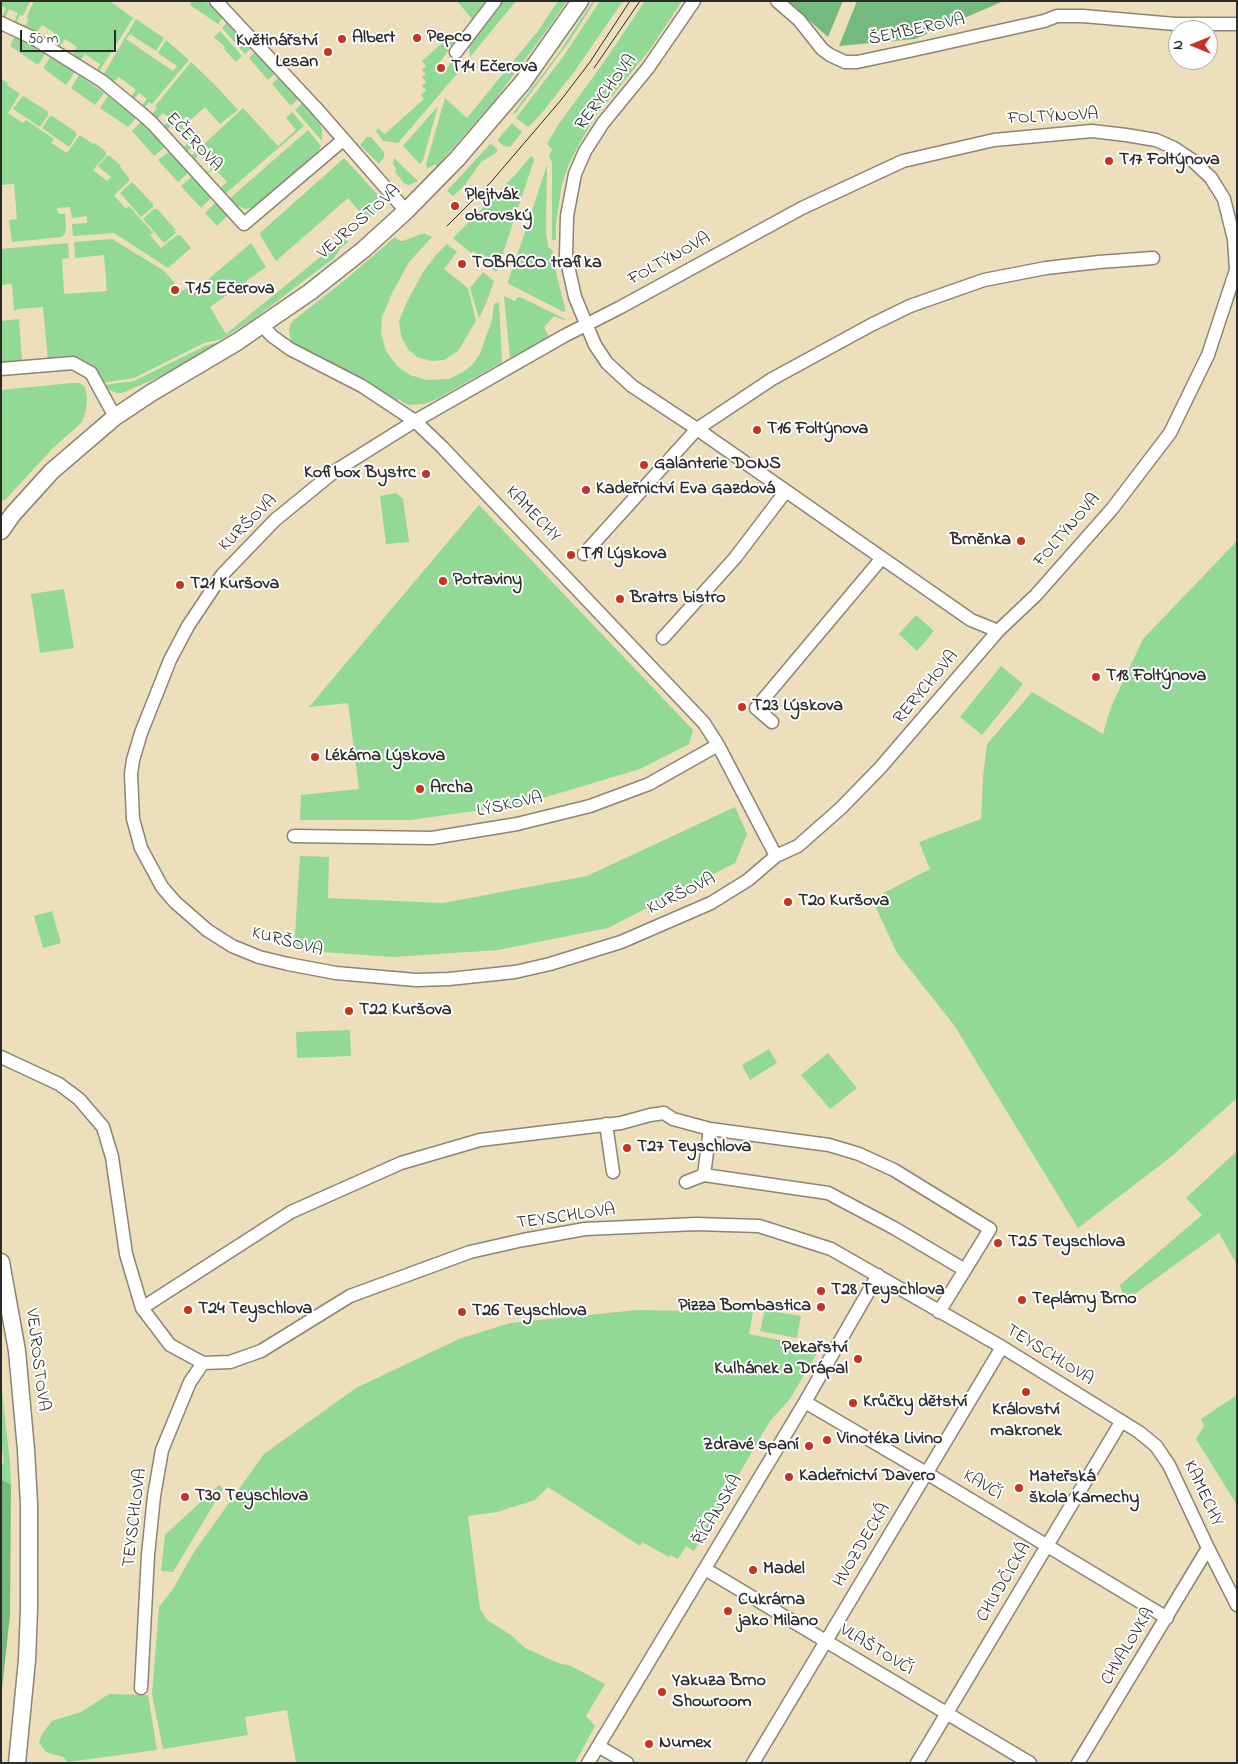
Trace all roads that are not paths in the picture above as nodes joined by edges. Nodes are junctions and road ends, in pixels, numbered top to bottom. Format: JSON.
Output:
{"nodes":[{"id":1,"x":216,"y":1,"type":"edge"},
{"id":2,"x":495,"y":1,"type":"edge"},
{"id":3,"x":580,"y":1,"type":"edge"},
{"id":4,"x":694,"y":1,"type":"edge"},
{"id":5,"x":777,"y":1,"type":"edge"},
{"id":6,"x":1,"y":23,"type":"edge"},
{"id":7,"x":1237,"y":24,"type":"edge"},
{"id":8,"x":456,"y":52,"type":"dead end"},
{"id":9,"x":343,"y":140,"type":"junction"},
{"id":10,"x":406,"y":211,"type":"junction"},
{"id":11,"x":1153,"y":258,"type":"dead end"},
{"id":12,"x":586,"y":325,"type":"junction"},
{"id":13,"x":263,"y":326,"type":"junction"},
{"id":14,"x":1,"y":369,"type":"edge"},
{"id":15,"x":115,"y":417,"type":"junction"},
{"id":16,"x":415,"y":421,"type":"junction"},
{"id":17,"x":697,"y":429,"type":"junction"},
{"id":18,"x":786,"y":491,"type":"junction"},
{"id":19,"x":1,"y":531,"type":"edge"},
{"id":20,"x":584,"y":554,"type":"dead end"},
{"id":21,"x":882,"y":558,"type":"junction"},
{"id":22,"x":998,"y":631,"type":"junction"},
{"id":23,"x":663,"y":638,"type":"dead end"},
{"id":24,"x":772,"y":722,"type":"dead end"},
{"id":25,"x":718,"y":745,"type":"junction"},
{"id":26,"x":294,"y":836,"type":"dead end"},
{"id":27,"x":776,"y":856,"type":"junction"},
{"id":28,"x":1,"y":1057,"type":"edge"},
{"id":29,"x":606,"y":1124,"type":"junction"},
{"id":30,"x":710,"y":1129,"type":"junction"},
{"id":31,"x":613,"y":1172,"type":"dead end"},
{"id":32,"x":704,"y":1175,"type":"junction"},
{"id":33,"x":686,"y":1182,"type":"dead end"},
{"id":34,"x":1,"y":1262,"type":"edge"},
{"id":35,"x":965,"y":1270,"type":"junction"},
{"id":36,"x":878,"y":1275,"type":"junction"},
{"id":37,"x":142,"y":1308,"type":"junction"},
{"id":38,"x":939,"y":1312,"type":"junction"},
{"id":39,"x":1002,"y":1347,"type":"junction"},
{"id":40,"x":203,"y":1363,"type":"junction"},
{"id":41,"x":805,"y":1402,"type":"junction"},
{"id":42,"x":1121,"y":1422,"type":"junction"},
{"id":43,"x":1139,"y":1432,"type":"joint"},
{"id":44,"x":928,"y":1474,"type":"junction"},
{"id":45,"x":1048,"y":1546,"type":"junction"},
{"id":46,"x":1208,"y":1548,"type":"junction"},
{"id":47,"x":704,"y":1569,"type":"junction"},
{"id":48,"x":1237,"y":1605,"type":"edge"},
{"id":49,"x":1167,"y":1618,"type":"junction"},
{"id":50,"x":826,"y":1642,"type":"junction"},
{"id":51,"x":141,"y":1688,"type":"dead end"},
{"id":52,"x":946,"y":1714,"type":"junction"},
{"id":53,"x":598,"y":1746,"type":"junction"},
{"id":54,"x":17,"y":1763,"type":"edge"},
{"id":55,"x":588,"y":1763,"type":"edge"},
{"id":56,"x":627,"y":1763,"type":"edge"},
{"id":57,"x":754,"y":1763,"type":"edge"},
{"id":58,"x":917,"y":1763,"type":"edge"},
{"id":59,"x":1030,"y":1763,"type":"edge"},
{"id":60,"x":1078,"y":1763,"type":"edge"}],
"edges":[{"from":1,"to":9,"type":"street"},
{"from":2,"to":8,"type":"street"},
{"from":3,"to":10,"type":"street","name":"VEJROSTOVA"},
{"from":4,"to":12,"type":"street","name":"RERYCHOVA"},
{"from":5,"to":7,"type":"street","name":"ŠEMBEROVA"},
{"from":6,"to":9,"type":"street","name":"EČEROVA"},
{"from":9,"to":10,"type":"street"},
{"from":10,"to":13,"type":"street","name":"VEJROSTOVA"},
{"from":11,"to":17,"type":"street"},
{"from":12,"to":16,"type":"street","name":"FOLTÝNOVA"},
{"from":12,"to":17,"type":"street","name":"RERYCHOVA"},
{"from":12,"to":22,"type":"street","name":"FOLTÝNOVA"},
{"from":13,"to":15,"type":"street","name":"VEJROSTOVA"},
{"from":13,"to":16,"type":"street","name":"KAMECHY"},
{"from":14,"to":15,"type":"street"},
{"from":15,"to":19,"type":"street","name":"VEJROSTOVA"},
{"from":16,"to":25,"type":"street","name":"KAMECHY"},
{"from":16,"to":27,"type":"street","name":"KURŠOVA"},
{"from":17,"to":18,"type":"street","name":"RERYCHOVA"},
{"from":17,"to":20,"type":"street"},
{"from":18,"to":21,"type":"street","name":"RERYCHOVA"},
{"from":18,"to":23,"type":"street"},
{"from":21,"to":22,"type":"street","name":"RERYCHOVA"},
{"from":21,"to":24,"type":"street"},
{"from":22,"to":27,"type":"street","name":"RERYCHOVA"},
{"from":25,"to":26,"type":"street","name":"LÝSKOVA"},
{"from":25,"to":27,"type":"street","name":"KAMECHY"},
{"from":28,"to":37,"type":"street"},
{"from":29,"to":30,"type":"street"},
{"from":29,"to":31,"type":"street"},
{"from":29,"to":37,"type":"street"},
{"from":30,"to":32,"type":"street"},
{"from":30,"to":35,"type":"street"},
{"from":32,"to":33,"type":"street"},
{"from":32,"to":35,"type":"street"},
{"from":34,"to":54,"type":"street","name":"VEJROSTOVA"},
{"from":35,"to":38,"type":"street"},
{"from":36,"to":38,"type":"street","name":"TEYSCHLOVA"},
{"from":36,"to":40,"type":"street","name":"TEYSCHLOVA"},
{"from":36,"to":41,"type":"street","name":"ŘÍČANSKÁ"},
{"from":37,"to":40,"type":"street"},
{"from":38,"to":39,"type":"street","name":"TEYSCHLOVA"},
{"from":39,"to":42,"type":"street","name":"TEYSCHLOVA"},
{"from":39,"to":44,"type":"street","name":"HVOZDECKÁ"},
{"from":40,"to":51,"type":"street","name":"TEYSCHLOVA"},
{"from":41,"to":44,"type":"street","name":"KAVČÍ"},
{"from":41,"to":47,"type":"street","name":"ŘÍČANSKÁ"},
{"from":42,"to":43,"type":"street","name":"TEYSCHLOVA"},
{"from":42,"to":45,"type":"street","name":"CHUDČICKÁ"},
{"from":43,"to":46,"type":"street","name":"KAMECHY"},
{"from":44,"to":45,"type":"street","name":"KAVČÍ"},
{"from":44,"to":50,"type":"street","name":"HVOZDECKÁ"},
{"from":45,"to":49,"type":"street","name":"KAVČÍ"},
{"from":45,"to":52,"type":"street","name":"CHUDČICKÁ"},
{"from":46,"to":48,"type":"street","name":"KAMECHY"},
{"from":46,"to":49,"type":"street","name":"CHVALOVKA"},
{"from":47,"to":50,"type":"street","name":"VLAŠTOVČÍ"},
{"from":47,"to":53,"type":"street","name":"ŘÍČANSKÁ"},
{"from":49,"to":60,"type":"street","name":"CHVALOVKA"},
{"from":50,"to":52,"type":"street","name":"VLAŠTOVČÍ"},
{"from":50,"to":57,"type":"street","name":"HVOZDECKÁ"},
{"from":52,"to":58,"type":"street","name":"CHUDČICKÁ"},
{"from":52,"to":59,"type":"street","name":"VLAŠTOVČÍ"},
{"from":53,"to":55,"type":"street","name":"ŘÍČANSKÁ"},
{"from":53,"to":56,"type":"street"}]}
